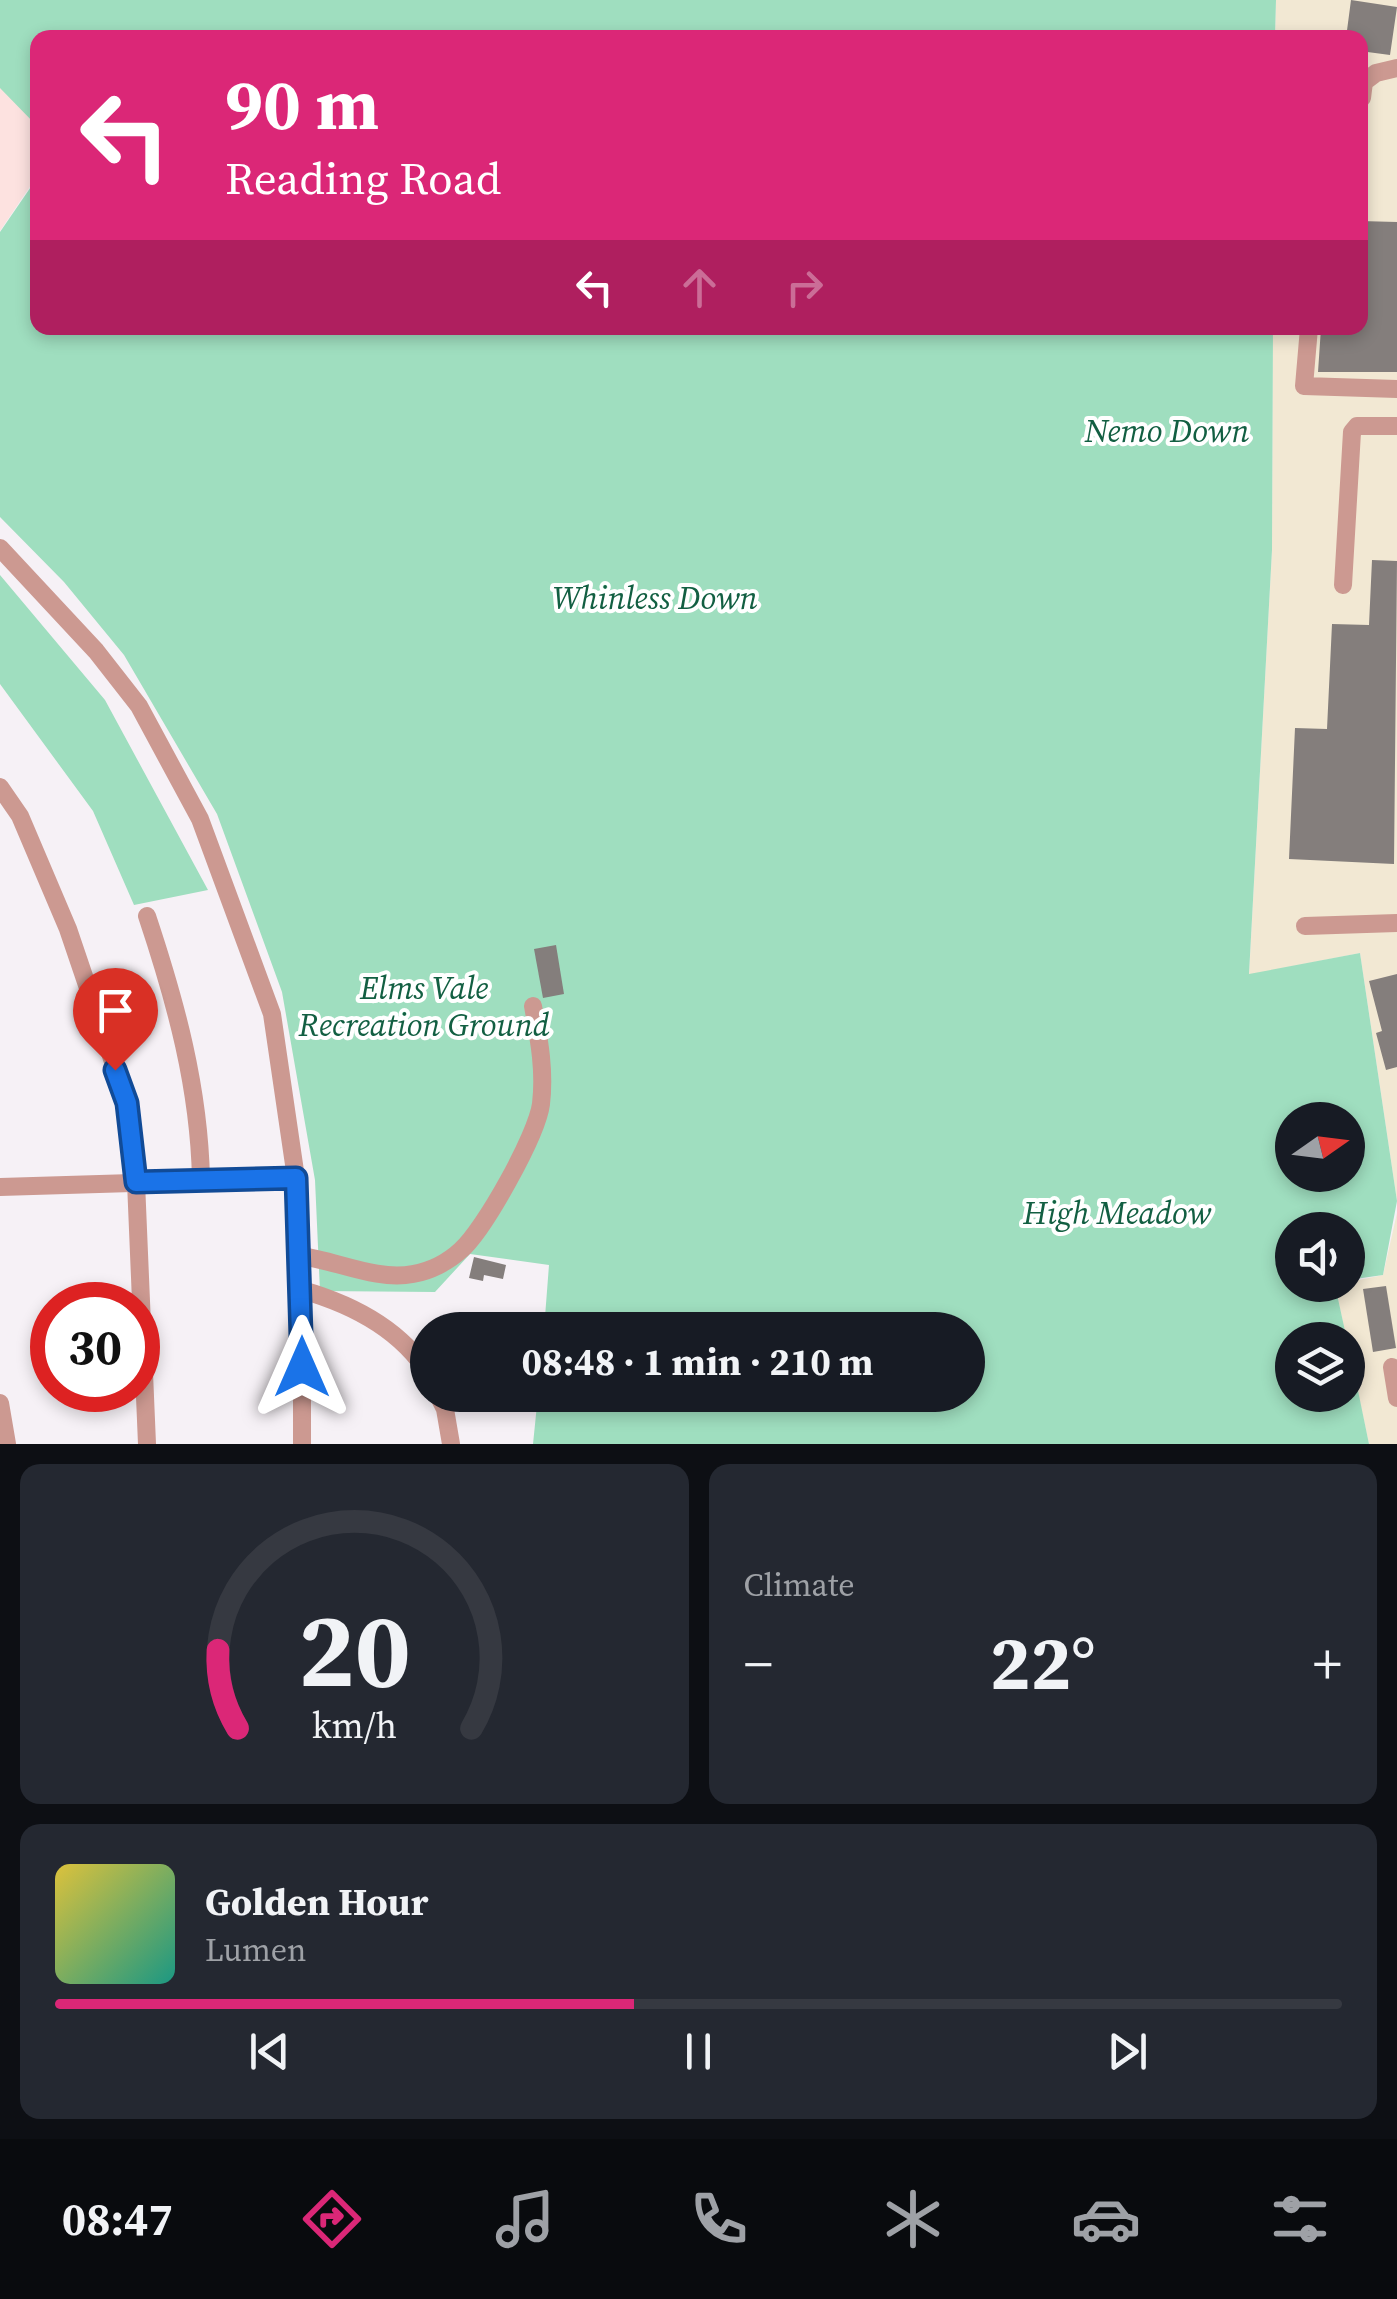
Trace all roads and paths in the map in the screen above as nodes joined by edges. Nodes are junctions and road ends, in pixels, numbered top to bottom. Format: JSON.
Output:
{"nodes":[{"id":1,"x":1397,"y":68,"type":"edge"},
{"id":2,"x":1368,"y":79,"type":"edge"},
{"id":3,"x":1308,"y":335,"type":"edge"},
{"id":4,"x":1397,"y":389,"type":"edge"},
{"id":5,"x":1397,"y":426,"type":"edge"},
{"id":6,"x":0,"y":548,"type":"edge"},
{"id":7,"x":1343,"y":585,"type":"dead end"},
{"id":8,"x":0,"y":787,"type":"edge"},
{"id":9,"x":147,"y":916,"type":"dead end"},
{"id":10,"x":1397,"y":923,"type":"edge"},
{"id":11,"x":1305,"y":926,"type":"dead end"},
{"id":12,"x":533,"y":1006,"type":"dead end"},
{"id":13,"x":296,"y":1178,"type":"junction"},
{"id":14,"x":201,"y":1180,"type":"junction"},
{"id":15,"x":136,"y":1182,"type":"junction"},
{"id":16,"x":0,"y":1187,"type":"edge"},
{"id":17,"x":301,"y":1256,"type":"junction"},
{"id":18,"x":302,"y":1290,"type":"junction"},
{"id":19,"x":410,"y":1352,"type":"edge"},
{"id":20,"x":1392,"y":1367,"type":"dead end"},
{"id":21,"x":1397,"y":1398,"type":"edge"},
{"id":22,"x":0,"y":1403,"type":"edge"},
{"id":23,"x":445,"y":1412,"type":"edge"},
{"id":24,"x":7,"y":1444,"type":"edge"},
{"id":25,"x":148,"y":1444,"type":"edge"},
{"id":26,"x":302,"y":1444,"type":"edge"},
{"id":27,"x":450,"y":1444,"type":"edge"}],
"edges":[{"from":1,"to":2,"type":"street"},
{"from":3,"to":4,"type":"street"},
{"from":5,"to":7,"type":"street"},
{"from":6,"to":13,"type":"street"},
{"from":8,"to":15,"type":"street"},
{"from":9,"to":14,"type":"street"},
{"from":10,"to":11,"type":"street"},
{"from":12,"to":17,"type":"street"},
{"from":13,"to":14,"type":"street"},
{"from":13,"to":17,"type":"street"},
{"from":14,"to":15,"type":"street"},
{"from":15,"to":16,"type":"street"},
{"from":15,"to":25,"type":"street"},
{"from":17,"to":18,"type":"street"},
{"from":18,"to":19,"type":"street"},
{"from":18,"to":26,"type":"street"},
{"from":20,"to":21,"type":"street"},
{"from":22,"to":24,"type":"street"},
{"from":23,"to":27,"type":"street"}]}
